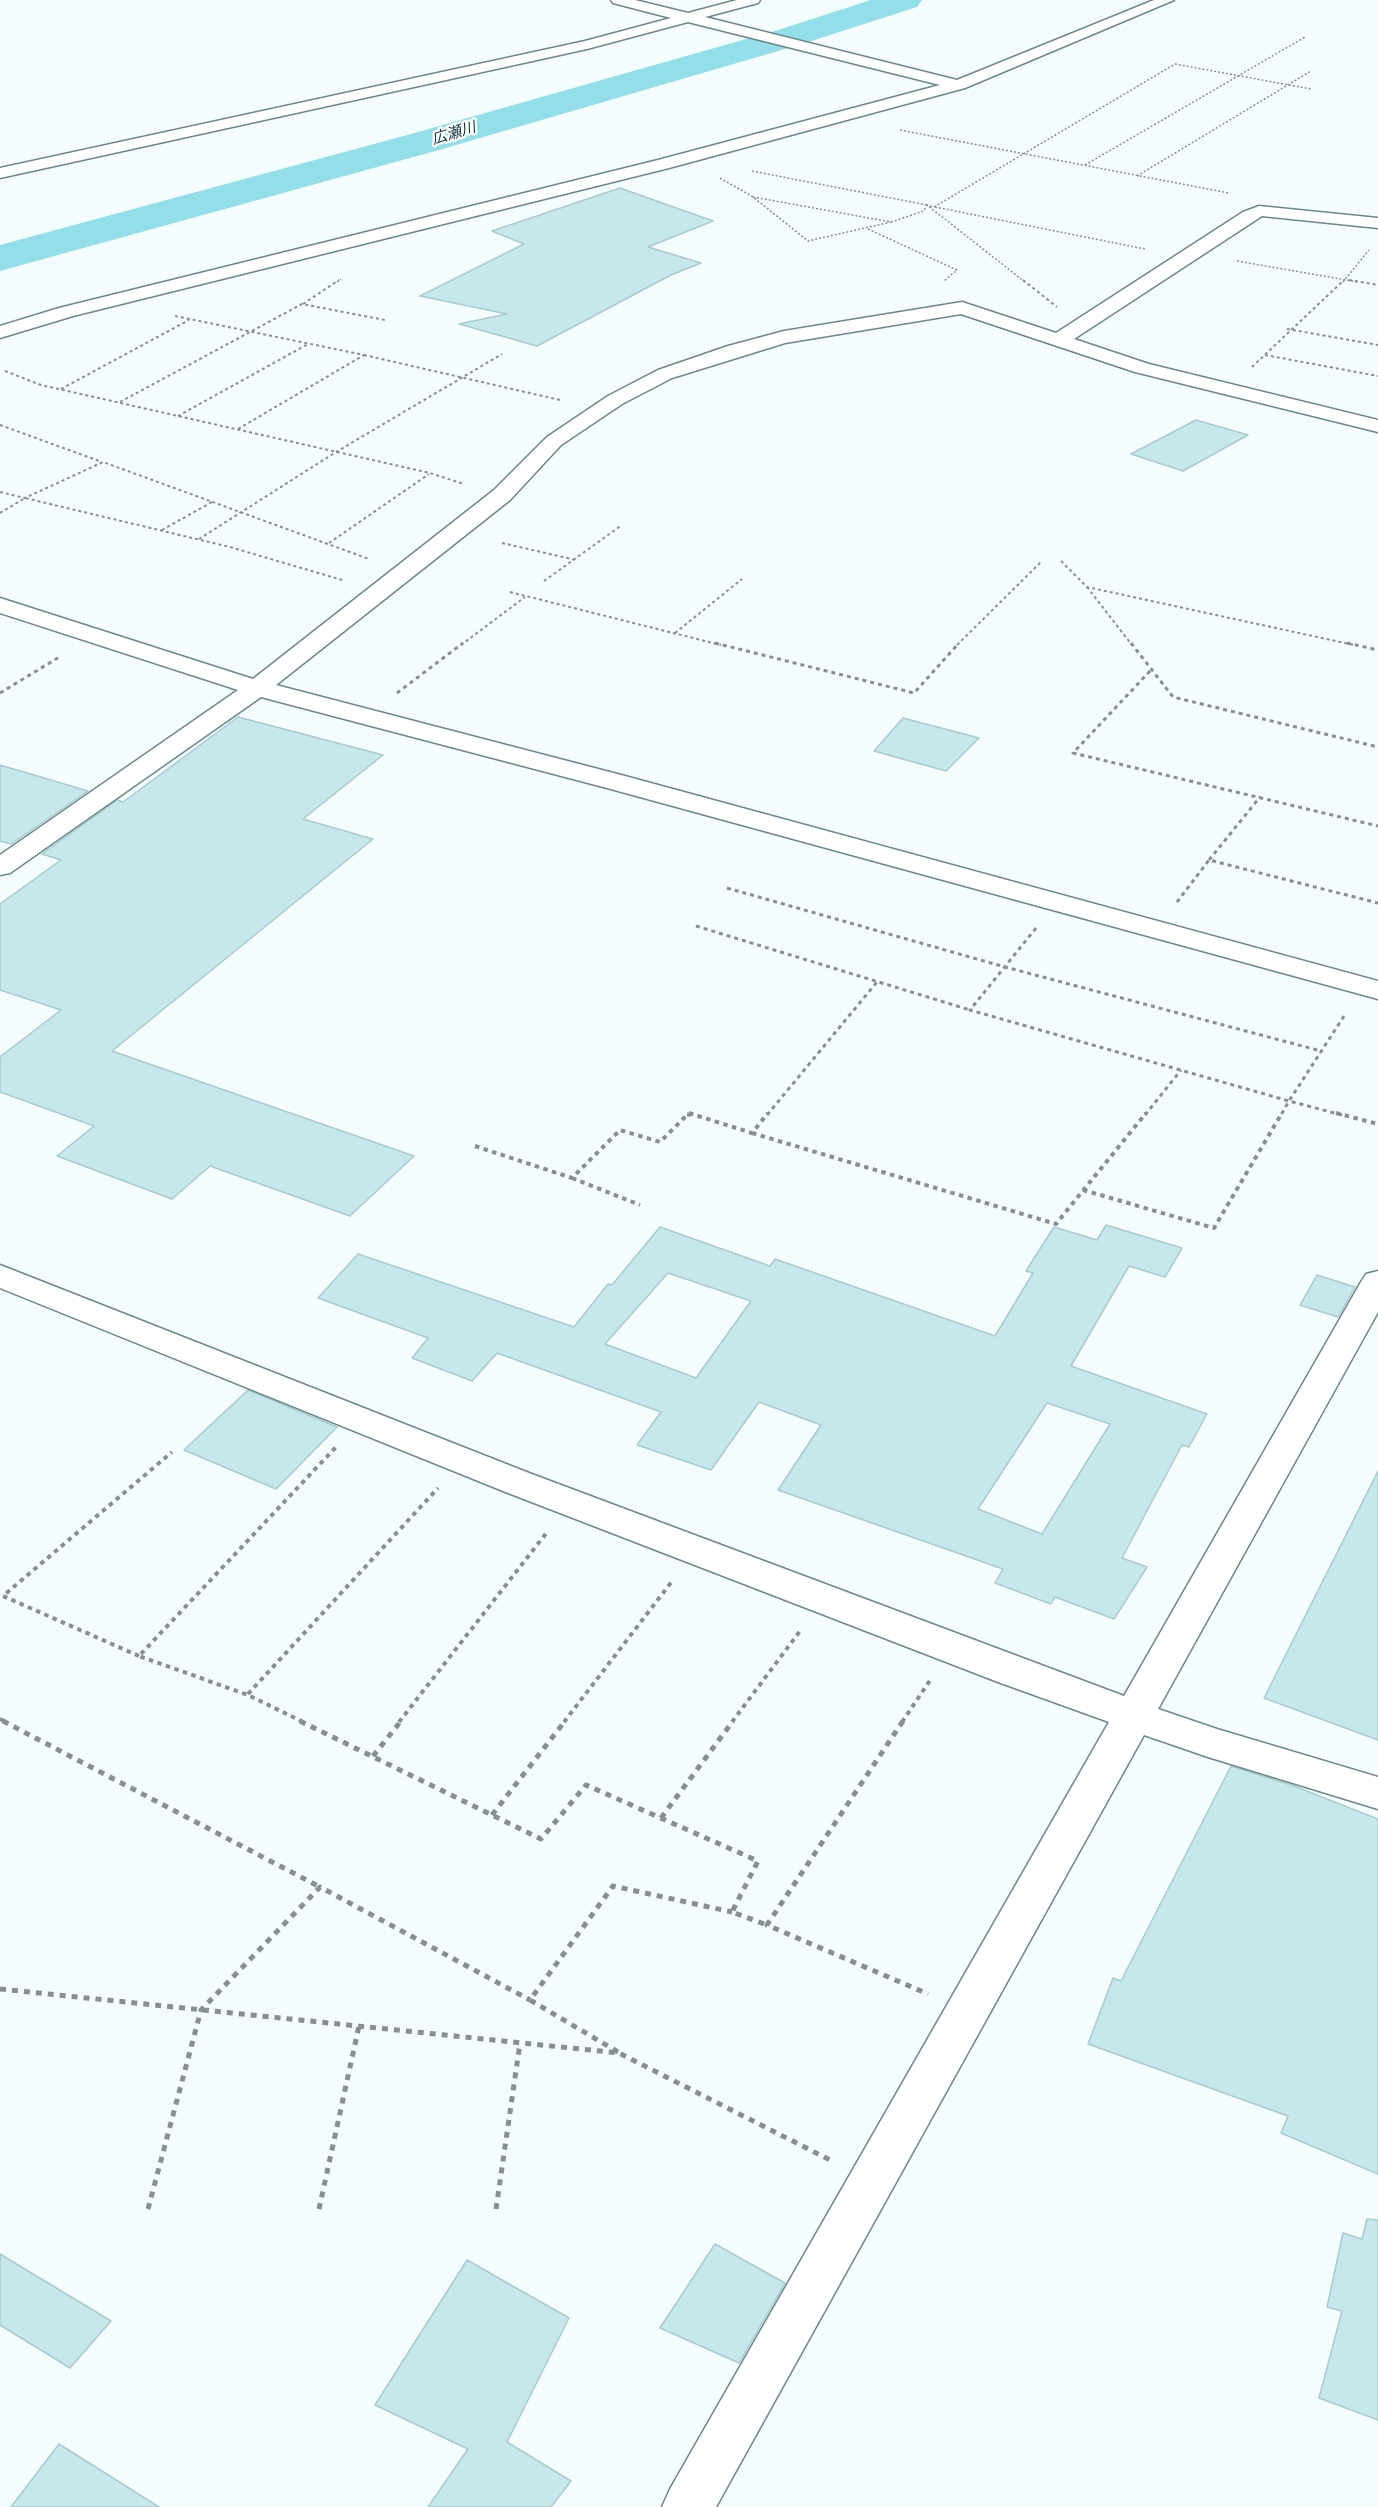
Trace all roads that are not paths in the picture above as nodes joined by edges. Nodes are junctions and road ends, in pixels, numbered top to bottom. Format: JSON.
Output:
{"nodes":[{"id":1,"x":618,"y":0,"type":"edge"},
{"id":2,"x":753,"y":0,"type":"edge"},
{"id":3,"x":1167,"y":0,"type":"edge"},
{"id":4,"x":691,"y":18,"type":"junction"},
{"id":5,"x":959,"y":85,"type":"junction"},
{"id":6,"x":0,"y":172,"type":"edge"},
{"id":7,"x":1378,"y":223,"type":"edge"},
{"id":8,"x":0,"y":332,"type":"edge"},
{"id":9,"x":1059,"y":340,"type":"junction"},
{"id":10,"x":1378,"y":426,"type":"edge"},
{"id":11,"x":0,"y":605,"type":"edge"},
{"id":12,"x":257,"y":688,"type":"junction"},
{"id":13,"x":0,"y":867,"type":"edge"},
{"id":14,"x":1378,"y":990,"type":"edge"},
{"id":15,"x":0,"y":1276,"type":"edge"},
{"id":16,"x":1378,"y":1281,"type":"edge"},
{"id":17,"x":1133,"y":1716,"type":"junction"},
{"id":18,"x":1378,"y":1793,"type":"edge"},
{"id":19,"x":688,"y":2507,"type":"edge"}],
"edges":[{"from":1,"to":4,"type":"street"},
{"from":2,"to":4,"type":"street"},
{"from":3,"to":5,"type":"street"},
{"from":4,"to":5,"type":"street"},
{"from":4,"to":6,"type":"street"},
{"from":5,"to":8,"type":"street"},
{"from":7,"to":9,"type":"street"},
{"from":9,"to":10,"type":"street"},
{"from":9,"to":12,"type":"street"},
{"from":11,"to":12,"type":"street"},
{"from":12,"to":13,"type":"street"},
{"from":12,"to":14,"type":"street"},
{"from":15,"to":17,"type":"street"},
{"from":16,"to":17,"type":"street"},
{"from":17,"to":18,"type":"street"},
{"from":17,"to":19,"type":"street"}]}
